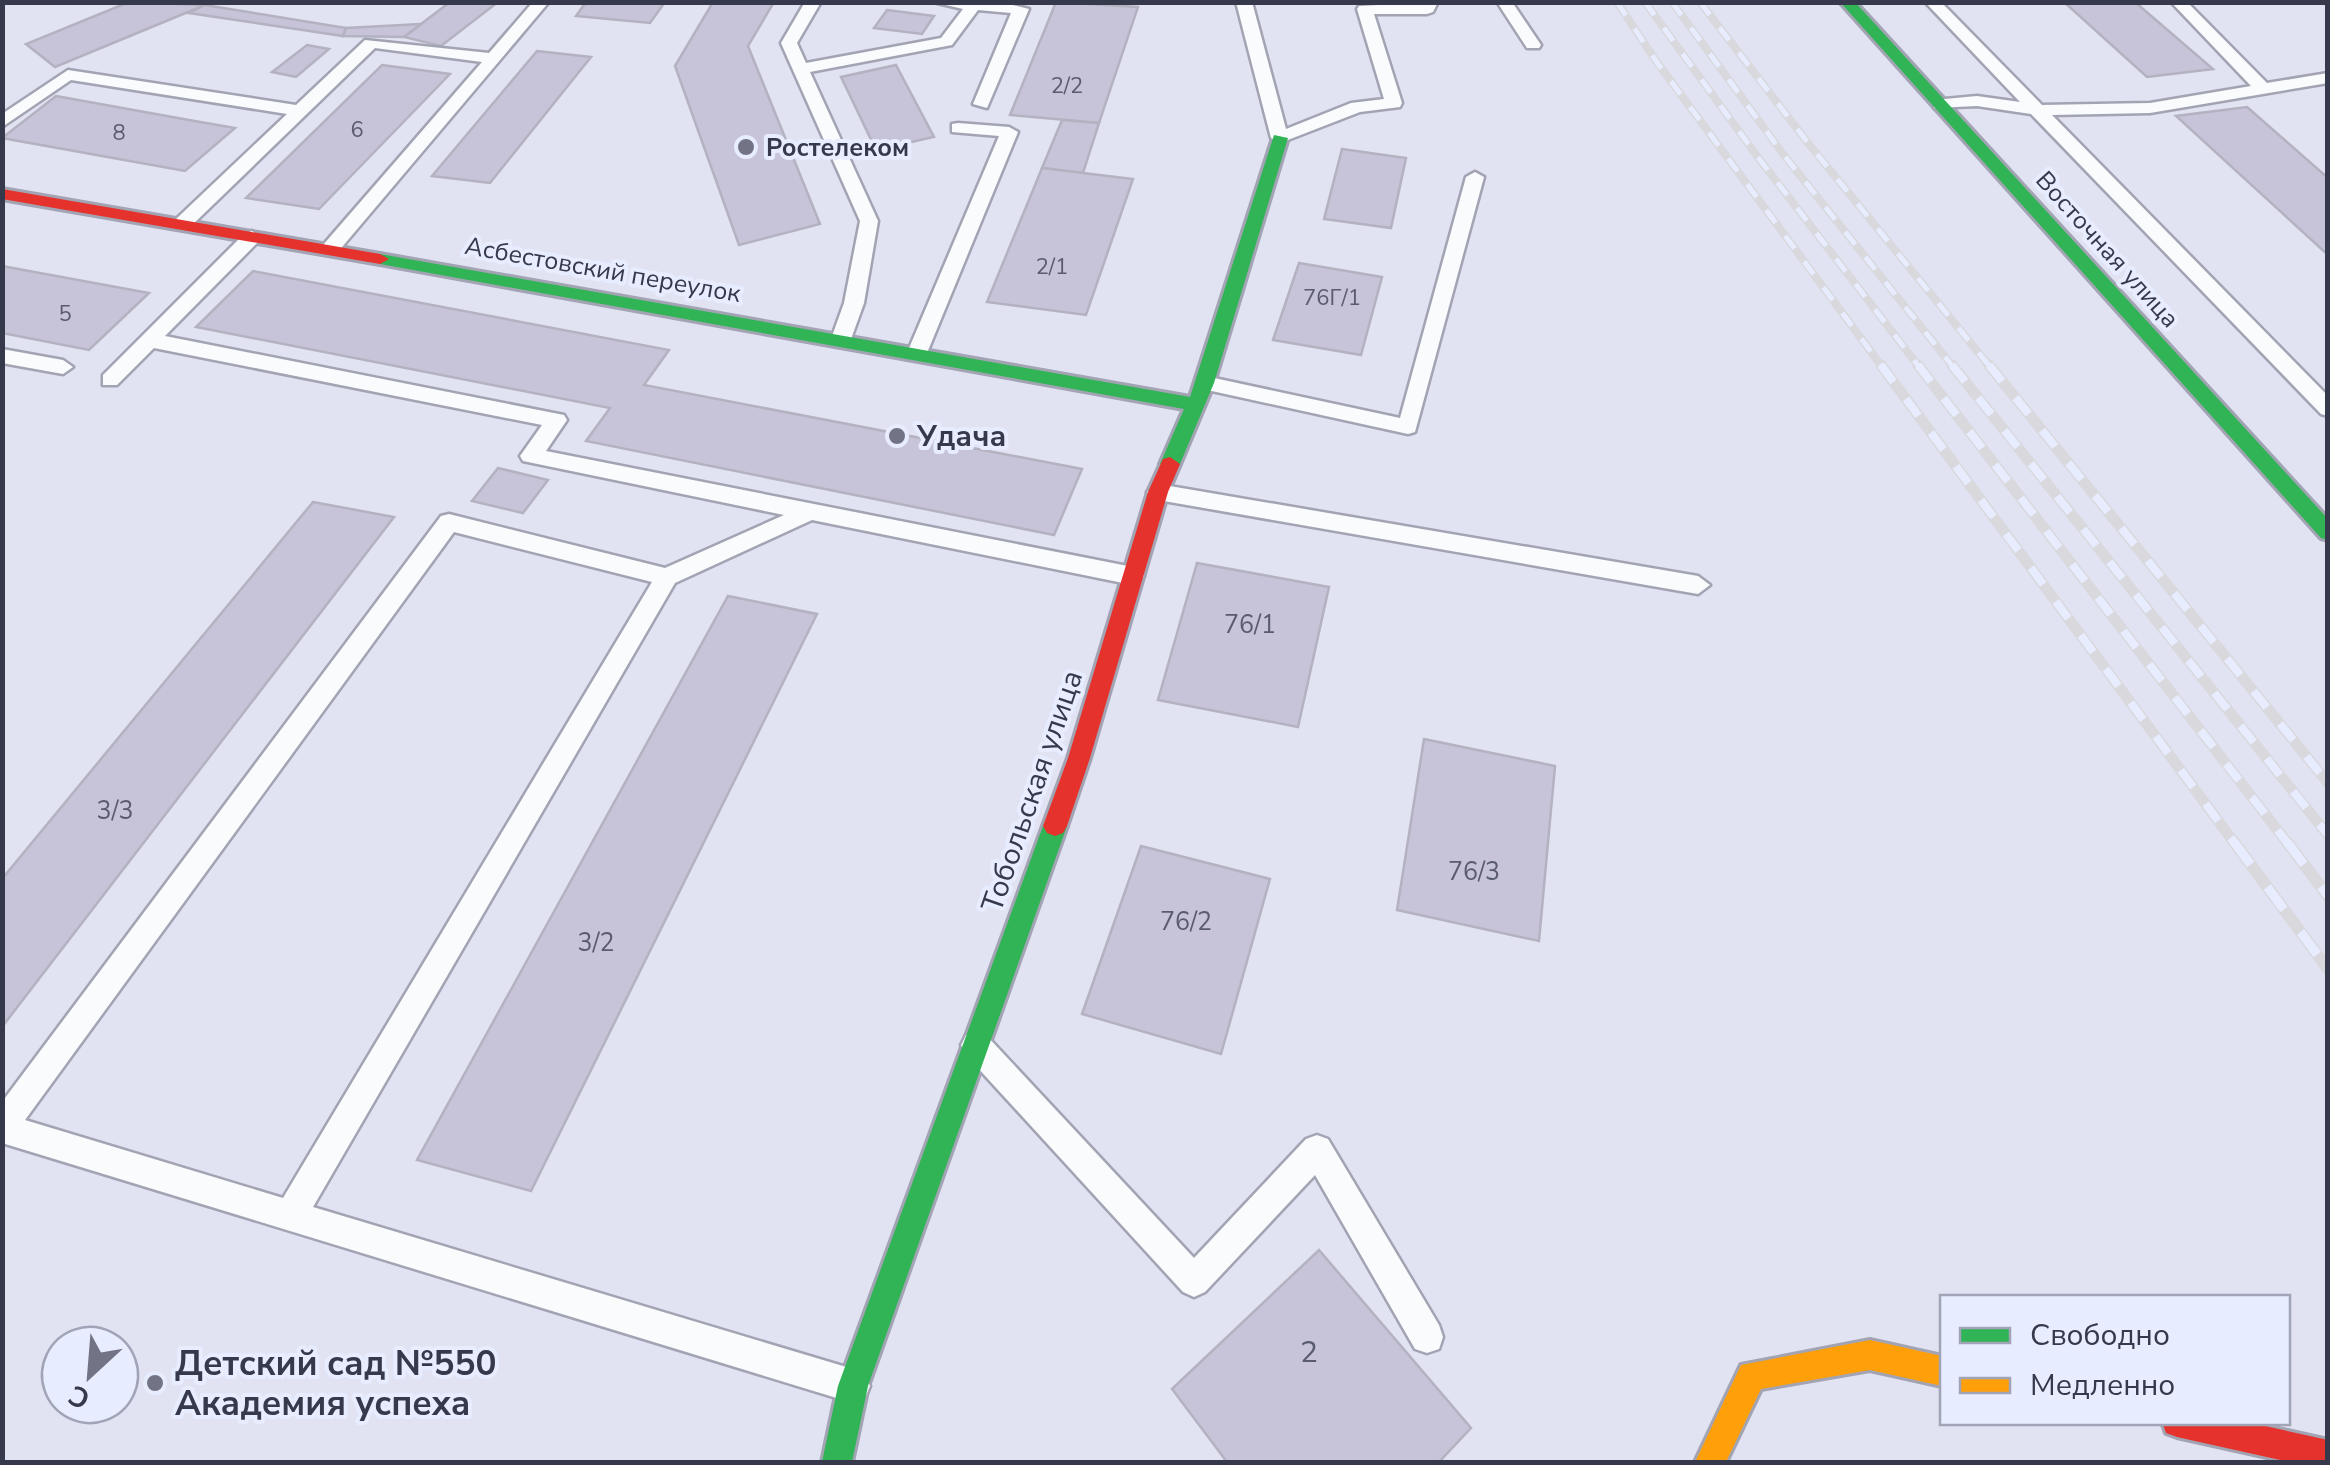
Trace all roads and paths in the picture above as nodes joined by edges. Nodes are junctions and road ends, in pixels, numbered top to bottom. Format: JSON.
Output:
{"nodes":[{"id":1,"x":542,"y":2,"type":"edge"},
{"id":2,"x":813,"y":2,"type":"edge"},
{"id":3,"x":940,"y":2,"type":"edge"},
{"id":4,"x":1244,"y":2,"type":"edge"},
{"id":5,"x":1430,"y":2,"type":"edge"},
{"id":6,"x":1504,"y":2,"type":"edge"},
{"id":7,"x":1847,"y":2,"type":"edge"},
{"id":8,"x":1932,"y":2,"type":"edge"},
{"id":9,"x":2178,"y":2,"type":"edge"},
{"id":10,"x":974,"y":5,"type":"edge"},
{"id":11,"x":1364,"y":6,"type":"edge"},
{"id":12,"x":1533,"y":45,"type":"dead end"},
{"id":13,"x":495,"y":59,"type":"junction"},
{"id":14,"x":800,"y":69,"type":"junction"},
{"id":15,"x":48,"y":70,"type":"dead end"},
{"id":16,"x":68,"y":75,"type":"junction"},
{"id":17,"x":2328,"y":78,"type":"edge"},
{"id":18,"x":2263,"y":89,"type":"junction"},
{"id":19,"x":981,"y":104,"type":"dead end"},
{"id":20,"x":1940,"y":104,"type":"junction"},
{"id":21,"x":2038,"y":110,"type":"junction"},
{"id":22,"x":300,"y":111,"type":"junction"},
{"id":23,"x":2,"y":122,"type":"edge"},
{"id":24,"x":958,"y":128,"type":"dead end"},
{"id":25,"x":1280,"y":138,"type":"junction"},
{"id":26,"x":1475,"y":177,"type":"dead end"},
{"id":27,"x":2,"y":194,"type":"edge"},
{"id":28,"x":182,"y":224,"type":"junction"},
{"id":29,"x":252,"y":236,"type":"junction"},
{"id":30,"x":330,"y":249,"type":"junction"},
{"id":31,"x":842,"y":338,"type":"junction"},
{"id":32,"x":150,"y":340,"type":"junction"},
{"id":33,"x":917,"y":353,"type":"junction"},
{"id":34,"x":2,"y":356,"type":"edge"},
{"id":35,"x":63,"y":367,"type":"dead end"},
{"id":36,"x":110,"y":380,"type":"dead end"},
{"id":37,"x":1199,"y":394,"type":"junction"},
{"id":38,"x":2328,"y":409,"type":"edge"},
{"id":39,"x":1158,"y":492,"type":"junction"},
{"id":40,"x":808,"y":513,"type":"junction"},
{"id":41,"x":2328,"y":533,"type":"edge"},
{"id":42,"x":1133,"y":576,"type":"junction"},
{"id":43,"x":667,"y":577,"type":"junction"},
{"id":44,"x":1698,"y":585,"type":"dead end"},
{"id":45,"x":976,"y":1045,"type":"junction"},
{"id":46,"x":2,"y":1128,"type":"edge"},
{"id":47,"x":291,"y":1214,"type":"junction"},
{"id":48,"x":1427,"y":1337,"type":"dead end"},
{"id":49,"x":1940,"y":1371,"type":"edge"},
{"id":50,"x":853,"y":1386,"type":"junction"},
{"id":51,"x":2189,"y":1425,"type":"edge"},
{"id":52,"x":2328,"y":1456,"type":"edge"},
{"id":53,"x":837,"y":1462,"type":"edge"},
{"id":54,"x":1710,"y":1462,"type":"edge"}],
"edges":[{"from":1,"to":13,"type":"lane"},
{"from":2,"to":14,"type":"lane"},
{"from":3,"to":10,"type":"lane"},
{"from":4,"to":25,"type":"lane"},
{"from":5,"to":11,"type":"lane"},
{"from":6,"to":12,"type":"lane"},
{"from":7,"to":20,"type":"street","name":"Восточная улица"},
{"from":8,"to":21,"type":"lane"},
{"from":9,"to":18,"type":"lane"},
{"from":10,"to":14,"type":"lane"},
{"from":10,"to":19,"type":"lane"},
{"from":11,"to":25,"type":"lane"},
{"from":13,"to":22,"type":"lane"},
{"from":13,"to":30,"type":"lane"},
{"from":14,"to":31,"type":"lane"},
{"from":15,"to":16,"type":"lane"},
{"from":16,"to":22,"type":"lane"},
{"from":16,"to":23,"type":"lane"},
{"from":17,"to":18,"type":"lane"},
{"from":18,"to":21,"type":"lane"},
{"from":20,"to":21,"type":"lane"},
{"from":20,"to":41,"type":"street","name":"Восточная улица"},
{"from":21,"to":38,"type":"lane"},
{"from":22,"to":28,"type":"lane"},
{"from":24,"to":33,"type":"lane"},
{"from":25,"to":37,"type":"street","name":"Тобольская улица"},
{"from":26,"to":37,"type":"lane"},
{"from":27,"to":28,"type":"street","name":"Асбестовский переулок"},
{"from":28,"to":29,"type":"street","name":"Асбестовский переулок"},
{"from":29,"to":30,"type":"street","name":"Асбестовский переулок"},
{"from":29,"to":32,"type":"lane"},
{"from":30,"to":31,"type":"street","name":"Асбестовский переулок"},
{"from":31,"to":33,"type":"street","name":"Асбестовский переулок"},
{"from":32,"to":36,"type":"lane"},
{"from":32,"to":40,"type":"lane"},
{"from":33,"to":37,"type":"street","name":"Асбестовский переулок"},
{"from":34,"to":35,"type":"lane"},
{"from":37,"to":39,"type":"street","name":"Тобольская улица"},
{"from":39,"to":42,"type":"street","name":"Тобольская улица"},
{"from":39,"to":44,"type":"lane"},
{"from":40,"to":42,"type":"lane"},
{"from":40,"to":43,"type":"lane"},
{"from":42,"to":45,"type":"street","name":"Тобольская улица"},
{"from":43,"to":46,"type":"lane"},
{"from":43,"to":47,"type":"lane"},
{"from":45,"to":48,"type":"lane"},
{"from":45,"to":50,"type":"street","name":"Тобольская улица"},
{"from":46,"to":47,"type":"lane"},
{"from":47,"to":50,"type":"lane"},
{"from":49,"to":54,"type":"street"},
{"from":50,"to":53,"type":"street","name":"Тобольская улица"},
{"from":51,"to":52,"type":"street"}]}
